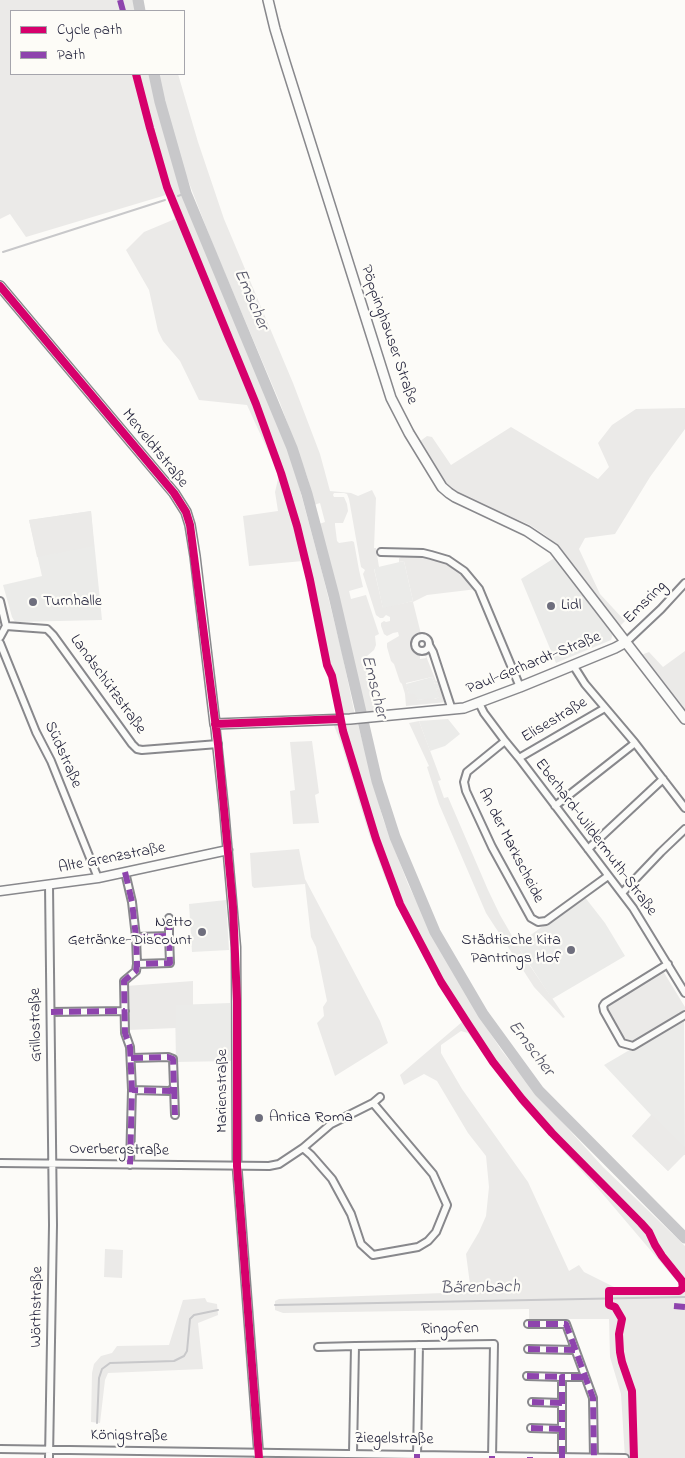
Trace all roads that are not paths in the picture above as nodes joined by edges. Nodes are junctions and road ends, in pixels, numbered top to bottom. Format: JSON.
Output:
{"nodes":[{"id":1,"x":268,"y":0,"type":"edge"},
{"id":2,"x":0,"y":286,"type":"edge"},
{"id":3,"x":381,"y":552,"type":"dead end"},
{"id":4,"x":685,"y":583,"type":"edge"},
{"id":5,"x":0,"y":601,"type":"edge"},
{"id":6,"x":6,"y":626,"type":"junction"},
{"id":7,"x":0,"y":636,"type":"edge"},
{"id":8,"x":626,"y":642,"type":"junction"},
{"id":9,"x":0,"y":643,"type":"edge"},
{"id":10,"x":429,"y":645,"type":"dead end"},
{"id":11,"x":574,"y":665,"type":"junction"},
{"id":12,"x":520,"y":687,"type":"junction"},
{"id":13,"x":479,"y":703,"type":"junction"},
{"id":14,"x":605,"y":708,"type":"junction"},
{"id":15,"x":452,"y":710,"type":"junction"},
{"id":16,"x":685,"y":719,"type":"edge"},
{"id":17,"x":215,"y":724,"type":"junction"},
{"id":18,"x":505,"y":742,"type":"junction"},
{"id":19,"x":635,"y":743,"type":"junction"},
{"id":20,"x":218,"y":744,"type":"junction"},
{"id":21,"x":519,"y":758,"type":"junction"},
{"id":22,"x":663,"y":779,"type":"junction"},
{"id":23,"x":554,"y":806,"type":"junction"},
{"id":24,"x":685,"y":808,"type":"edge"},
{"id":25,"x":685,"y":828,"type":"edge"},
{"id":26,"x":588,"y":849,"type":"junction"},
{"id":27,"x":228,"y":850,"type":"junction"},
{"id":28,"x":125,"y":872,"type":"junction"},
{"id":29,"x":608,"y":876,"type":"junction"},
{"id":30,"x":98,"y":878,"type":"junction"},
{"id":31,"x":49,"y":886,"type":"junction"},
{"id":32,"x":0,"y":892,"type":"edge"},
{"id":33,"x":622,"y":893,"type":"junction"},
{"id":34,"x":169,"y":918,"type":"dead end"},
{"id":35,"x":169,"y":936,"type":"junction"},
{"id":36,"x":136,"y":937,"type":"junction"},
{"id":37,"x":136,"y":964,"type":"junction"},
{"id":38,"x":668,"y":964,"type":"junction"},
{"id":39,"x":685,"y":993,"type":"edge"},
{"id":40,"x":51,"y":1012,"type":"junction"},
{"id":41,"x":125,"y":1012,"type":"junction"},
{"id":42,"x":685,"y":1016,"type":"edge"},
{"id":43,"x":131,"y":1058,"type":"junction"},
{"id":44,"x":174,"y":1087,"type":"junction"},
{"id":45,"x":132,"y":1090,"type":"junction"},
{"id":46,"x":380,"y":1097,"type":"dead end"},
{"id":47,"x":373,"y":1103,"type":"junction"},
{"id":48,"x":175,"y":1115,"type":"dead end"},
{"id":49,"x":303,"y":1148,"type":"junction"},
{"id":50,"x":0,"y":1163,"type":"edge"},
{"id":51,"x":52,"y":1164,"type":"junction"},
{"id":52,"x":130,"y":1165,"type":"junction"},
{"id":53,"x":237,"y":1166,"type":"junction"},
{"id":54,"x":528,"y":1324,"type":"dead end"},
{"id":55,"x":419,"y":1345,"type":"junction"},
{"id":56,"x":355,"y":1346,"type":"junction"},
{"id":57,"x":318,"y":1347,"type":"dead end"},
{"id":58,"x":528,"y":1348,"type":"dead end"},
{"id":59,"x":575,"y":1350,"type":"junction"},
{"id":60,"x":527,"y":1376,"type":"dead end"},
{"id":61,"x":585,"y":1377,"type":"junction"},
{"id":62,"x":562,"y":1378,"type":"junction"},
{"id":63,"x":532,"y":1402,"type":"dead end"},
{"id":64,"x":562,"y":1403,"type":"junction"},
{"id":65,"x":531,"y":1428,"type":"dead end"},
{"id":66,"x":562,"y":1429,"type":"junction"},
{"id":67,"x":0,"y":1449,"type":"edge"},
{"id":68,"x":50,"y":1450,"type":"junction"},
{"id":69,"x":353,"y":1453,"type":"junction"},
{"id":70,"x":258,"y":1456,"type":"edge"},
{"id":71,"x":417,"y":1456,"type":"edge"},
{"id":72,"x":492,"y":1457,"type":"edge"},
{"id":73,"x":49,"y":1458,"type":"edge"},
{"id":74,"x":530,"y":1458,"type":"edge"},
{"id":75,"x":562,"y":1458,"type":"edge"},
{"id":76,"x":594,"y":1458,"type":"edge"},
{"id":77,"x":625,"y":1458,"type":"edge"}],
"edges":[{"from":1,"to":8,"type":"main road","name":"Pöppinghauser Straße"},
{"from":2,"to":17,"type":"main road","name":"Merveldtstraße"},
{"from":3,"to":12,"type":"street"},
{"from":4,"to":8,"type":"street","name":"Emsring"},
{"from":5,"to":6,"type":"street"},
{"from":6,"to":7,"type":"street"},
{"from":6,"to":20,"type":"street","name":"Landschützstraße"},
{"from":8,"to":11,"type":"main road","name":"Paul-Gerhardt-Straße"},
{"from":8,"to":16,"type":"main road","name":"Pöppinghauser Straße"},
{"from":9,"to":30,"type":"street","name":"Südstraße"},
{"from":10,"to":15,"type":"street","name":"Paul-Gerhardt-Straße"},
{"from":11,"to":12,"type":"main road","name":"Paul-Gerhardt-Straße"},
{"from":11,"to":14,"type":"street"},
{"from":12,"to":13,"type":"main road","name":"Paul-Gerhardt-Straße"},
{"from":13,"to":15,"type":"main road","name":"Paul-Gerhardt-Straße"},
{"from":13,"to":18,"type":"street","name":"Eberhard-Wildermuth-Straße"},
{"from":14,"to":19,"type":"street"},
{"from":14,"to":21,"type":"street","name":"Elisestraße"},
{"from":15,"to":17,"type":"main road","name":"Paul-Gerhardt-Straße"},
{"from":17,"to":20,"type":"street","name":"Marienstraße"},
{"from":18,"to":21,"type":"street","name":"Eberhard-Wildermuth-Straße"},
{"from":18,"to":29,"type":"street","name":"An der Markscheide"},
{"from":19,"to":22,"type":"street"},
{"from":19,"to":23,"type":"street"},
{"from":20,"to":27,"type":"street","name":"Marienstraße"},
{"from":21,"to":23,"type":"street","name":"Eberhard-Wildermuth-Straße"},
{"from":22,"to":24,"type":"street"},
{"from":22,"to":26,"type":"street"},
{"from":23,"to":26,"type":"street","name":"Eberhard-Wildermuth-Straße"},
{"from":25,"to":33,"type":"street"},
{"from":26,"to":29,"type":"street","name":"Eberhard-Wildermuth-Straße"},
{"from":27,"to":28,"type":"street","name":"Alte Grenzstraße"},
{"from":27,"to":53,"type":"street","name":"Marienstraße"},
{"from":28,"to":30,"type":"street","name":"Alte Grenzstraße"},
{"from":28,"to":36,"type":"street"},
{"from":29,"to":33,"type":"street","name":"Eberhard-Wildermuth-Straße"},
{"from":30,"to":31,"type":"street","name":"Alte Grenzstraße"},
{"from":31,"to":32,"type":"street","name":"Alte Grenzstraße"},
{"from":31,"to":40,"type":"street","name":"Grillostraße"},
{"from":33,"to":38,"type":"street","name":"Eberhard-Wildermuth-Straße"},
{"from":34,"to":35,"type":"street"},
{"from":35,"to":36,"type":"street"},
{"from":35,"to":37,"type":"street"},
{"from":36,"to":37,"type":"street"},
{"from":37,"to":41,"type":"street"},
{"from":38,"to":39,"type":"street","name":"Eberhard-Wildermuth-Straße"},
{"from":38,"to":42,"type":"street"},
{"from":40,"to":41,"type":"street"},
{"from":40,"to":51,"type":"street","name":"Grillostraße"},
{"from":41,"to":43,"type":"street"},
{"from":43,"to":44,"type":"street"},
{"from":43,"to":45,"type":"street"},
{"from":44,"to":45,"type":"street"},
{"from":44,"to":48,"type":"street"},
{"from":45,"to":52,"type":"street"},
{"from":46,"to":47,"type":"street","name":"Overbergstraße"},
{"from":47,"to":49,"type":"street","name":"Overbergstraße"},
{"from":47,"to":49,"type":"street"},
{"from":49,"to":53,"type":"street","name":"Overbergstraße"},
{"from":50,"to":51,"type":"street","name":"Overbergstraße"},
{"from":51,"to":52,"type":"street","name":"Overbergstraße"},
{"from":51,"to":68,"type":"street","name":"Wörthstraße"},
{"from":52,"to":53,"type":"street","name":"Overbergstraße"},
{"from":53,"to":70,"type":"street","name":"Marienstraße"},
{"from":54,"to":59,"type":"street"},
{"from":55,"to":56,"type":"street","name":"Ringofen"},
{"from":55,"to":71,"type":"street"},
{"from":55,"to":72,"type":"street","name":"Ringofen"},
{"from":56,"to":57,"type":"street","name":"Ringofen"},
{"from":56,"to":69,"type":"street"},
{"from":58,"to":59,"type":"street"},
{"from":59,"to":61,"type":"street"},
{"from":60,"to":62,"type":"street"},
{"from":61,"to":62,"type":"street"},
{"from":61,"to":76,"type":"street"},
{"from":62,"to":64,"type":"street"},
{"from":63,"to":64,"type":"street"},
{"from":64,"to":66,"type":"street"},
{"from":65,"to":66,"type":"street"},
{"from":66,"to":75,"type":"street"},
{"from":67,"to":68,"type":"street","name":"Königstraße"},
{"from":68,"to":70,"type":"street","name":"Königstraße"},
{"from":68,"to":73,"type":"street","name":"Wörthstraße"},
{"from":69,"to":70,"type":"street","name":"Ziegelstraße"},
{"from":69,"to":71,"type":"street","name":"Ziegelstraße"},
{"from":71,"to":72,"type":"street","name":"Ziegelstraße"},
{"from":72,"to":74,"type":"street","name":"Ziegelstraße"},
{"from":74,"to":75,"type":"street","name":"Ziegelstraße"},
{"from":75,"to":76,"type":"street","name":"Ziegelstraße"},
{"from":76,"to":77,"type":"street","name":"Ziegelstraße"}]}
